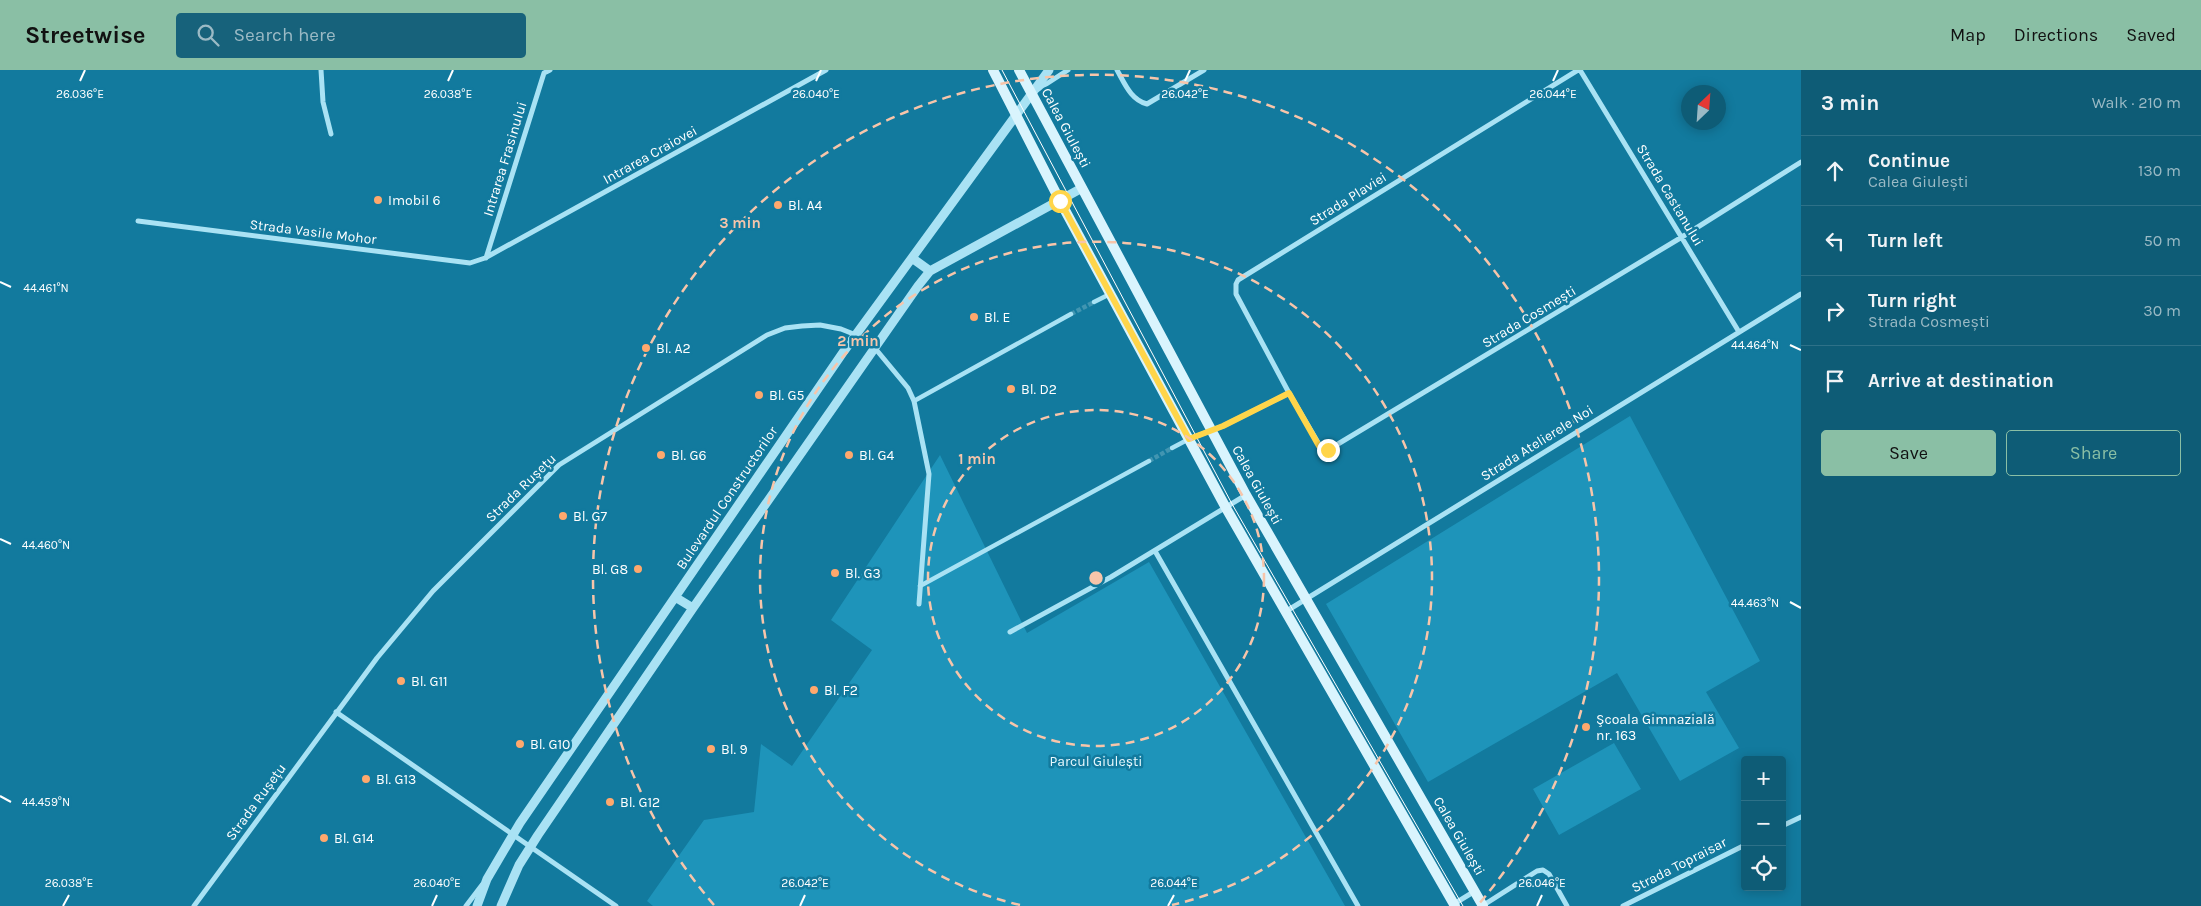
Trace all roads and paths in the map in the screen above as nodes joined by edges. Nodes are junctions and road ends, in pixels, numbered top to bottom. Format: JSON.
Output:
{"nodes":[{"id":1,"x":321,"y":70,"type":"edge"},
{"id":2,"x":550,"y":70,"type":"edge"},
{"id":3,"x":826,"y":70,"type":"edge"},
{"id":4,"x":993,"y":70,"type":"edge"},
{"id":5,"x":1019,"y":70,"type":"edge"},
{"id":6,"x":1049,"y":70,"type":"edge"},
{"id":7,"x":1068,"y":70,"type":"edge"},
{"id":8,"x":1117,"y":70,"type":"edge"},
{"id":9,"x":1204,"y":70,"type":"edge"},
{"id":10,"x":1580,"y":70,"type":"edge"},
{"id":11,"x":1032,"y":93,"type":"junction"},
{"id":12,"x":1016,"y":115,"type":"junction"},
{"id":13,"x":331,"y":134,"type":"dead end"},
{"id":14,"x":1801,"y":162,"type":"edge"},
{"id":15,"x":1082,"y":188,"type":"junction"},
{"id":16,"x":1060,"y":201,"type":"junction"},
{"id":17,"x":138,"y":221,"type":"dead end"},
{"id":18,"x":1682,"y":237,"type":"junction"},
{"id":19,"x":485,"y":258,"type":"junction"},
{"id":20,"x":912,"y":258,"type":"junction"},
{"id":21,"x":930,"y":271,"type":"junction"},
{"id":22,"x":1112,"y":293,"type":"junction"},
{"id":23,"x":1801,"y":294,"type":"edge"},
{"id":24,"x":1094,"y":302,"type":"tunnel mouth"},
{"id":25,"x":1071,"y":314,"type":"tunnel mouth"},
{"id":26,"x":1739,"y":332,"type":"junction"},
{"id":27,"x":856,"y":335,"type":"junction"},
{"id":28,"x":874,"y":347,"type":"junction"},
{"id":29,"x":1289,"y":393,"type":"junction"},
{"id":30,"x":914,"y":401,"type":"junction"},
{"id":31,"x":1211,"y":430,"type":"junction"},
{"id":32,"x":1189,"y":439,"type":"junction"},
{"id":33,"x":1172,"y":448,"type":"tunnel mouth"},
{"id":34,"x":1149,"y":461,"type":"tunnel mouth"},
{"id":35,"x":1246,"y":495,"type":"junction"},
{"id":36,"x":1226,"y":508,"type":"junction"},
{"id":37,"x":1155,"y":551,"type":"junction"},
{"id":38,"x":920,"y":586,"type":"junction"},
{"id":39,"x":675,"y":597,"type":"junction"},
{"id":40,"x":1306,"y":600,"type":"junction"},
{"id":41,"x":919,"y":604,"type":"dead end"},
{"id":42,"x":693,"y":608,"type":"junction"},
{"id":43,"x":1285,"y":612,"type":"junction"},
{"id":44,"x":1010,"y":632,"type":"dead end"},
{"id":45,"x":336,"y":712,"type":"junction"},
{"id":46,"x":1801,"y":817,"type":"edge"},
{"id":47,"x":1786,"y":824,"type":"edge"},
{"id":48,"x":513,"y":835,"type":"junction"},
{"id":49,"x":530,"y":846,"type":"junction"},
{"id":50,"x":1743,"y":846,"type":"edge"},
{"id":51,"x":487,"y":879,"type":"junction"},
{"id":52,"x":1474,"y":891,"type":"junction"},
{"id":53,"x":194,"y":906,"type":"edge"},
{"id":54,"x":466,"y":906,"type":"edge"},
{"id":55,"x":477,"y":906,"type":"edge"},
{"id":56,"x":501,"y":906,"type":"edge"},
{"id":57,"x":616,"y":906,"type":"edge"},
{"id":58,"x":1358,"y":906,"type":"edge"},
{"id":59,"x":1454,"y":906,"type":"edge"},
{"id":60,"x":1483,"y":906,"type":"edge"},
{"id":61,"x":1567,"y":906,"type":"edge"},
{"id":62,"x":1623,"y":906,"type":"edge"}],
"edges":[{"from":1,"to":13,"type":"street"},
{"from":2,"to":19,"type":"street","name":"Intrarea Frasinului"},
{"from":3,"to":19,"type":"street","name":"Intrarea Craiovei"},
{"from":4,"to":12,"type":"main road"},
{"from":5,"to":11,"type":"main road","name":"Calea Giulești"},
{"from":6,"to":11,"type":"street","name":"Bulevardul Constructorilor"},
{"from":7,"to":11,"type":"street"},
{"from":8,"to":9,"type":"street"},
{"from":10,"to":18,"type":"street","name":"Strada Castanului"},
{"from":10,"to":29,"type":"street","name":"Strada Plaviei"},
{"from":11,"to":12,"type":"street","name":"Bulevardul Constructorilor"},
{"from":11,"to":15,"type":"main road","name":"Calea Giulești"},
{"from":12,"to":16,"type":"main road"},
{"from":12,"to":20,"type":"street","name":"Bulevardul Constructorilor"},
{"from":14,"to":18,"type":"street","name":"Strada Cosmești"},
{"from":15,"to":16,"type":"street"},
{"from":15,"to":31,"type":"main road","name":"Calea Giulești"},
{"from":16,"to":21,"type":"street"},
{"from":16,"to":22,"type":"main road"},
{"from":17,"to":19,"type":"street","name":"Strada Vasile Mohor"},
{"from":18,"to":26,"type":"street","name":"Strada Castanului"},
{"from":18,"to":29,"type":"street","name":"Strada Cosmești"},
{"from":20,"to":21,"type":"street"},
{"from":20,"to":27,"type":"street","name":"Bulevardul Constructorilor"},
{"from":21,"to":28,"type":"street"},
{"from":22,"to":24,"type":"street"},
{"from":22,"to":32,"type":"main road"},
{"from":23,"to":26,"type":"street","name":"Strada Atelierele Noi"},
{"from":25,"to":30,"type":"street"},
{"from":26,"to":40,"type":"street","name":"Strada Atelierele Noi"},
{"from":27,"to":28,"type":"street","name":"Strada Rușețu"},
{"from":27,"to":39,"type":"street","name":"Bulevardul Constructorilor"},
{"from":27,"to":45,"type":"street","name":"Strada Rușețu"},
{"from":28,"to":30,"type":"street","name":"Strada Rușețu"},
{"from":28,"to":42,"type":"street"},
{"from":29,"to":31,"type":"street"},
{"from":30,"to":38,"type":"street","name":"Strada Rușețu"},
{"from":31,"to":32,"type":"street"},
{"from":31,"to":35,"type":"main road","name":"Calea Giulești"},
{"from":32,"to":33,"type":"street"},
{"from":32,"to":36,"type":"main road"},
{"from":34,"to":38,"type":"street"},
{"from":35,"to":36,"type":"street"},
{"from":35,"to":40,"type":"main road","name":"Calea Giulești"},
{"from":36,"to":37,"type":"street"},
{"from":36,"to":43,"type":"main road"},
{"from":37,"to":44,"type":"street"},
{"from":37,"to":58,"type":"street"},
{"from":38,"to":41,"type":"street","name":"Strada Rușețu"},
{"from":39,"to":42,"type":"street"},
{"from":39,"to":48,"type":"street","name":"Bulevardul Constructorilor"},
{"from":40,"to":43,"type":"street","name":"Strada Atelierele Noi"},
{"from":40,"to":52,"type":"main road","name":"Calea Giulești"},
{"from":42,"to":49,"type":"street"},
{"from":43,"to":59,"type":"main road"},
{"from":45,"to":48,"type":"street"},
{"from":45,"to":53,"type":"street","name":"Strada Rușețu"},
{"from":46,"to":47,"type":"street"},
{"from":48,"to":49,"type":"street"},
{"from":48,"to":51,"type":"street","name":"Bulevardul Constructorilor"},
{"from":49,"to":56,"type":"street"},
{"from":49,"to":57,"type":"street"},
{"from":50,"to":62,"type":"street","name":"Strada Topraisar"},
{"from":51,"to":54,"type":"street"},
{"from":51,"to":55,"type":"street","name":"Bulevardul Constructorilor"},
{"from":52,"to":59,"type":"street"},
{"from":52,"to":60,"type":"main road","name":"Calea Giulești"},
{"from":60,"to":61,"type":"street"}]}
